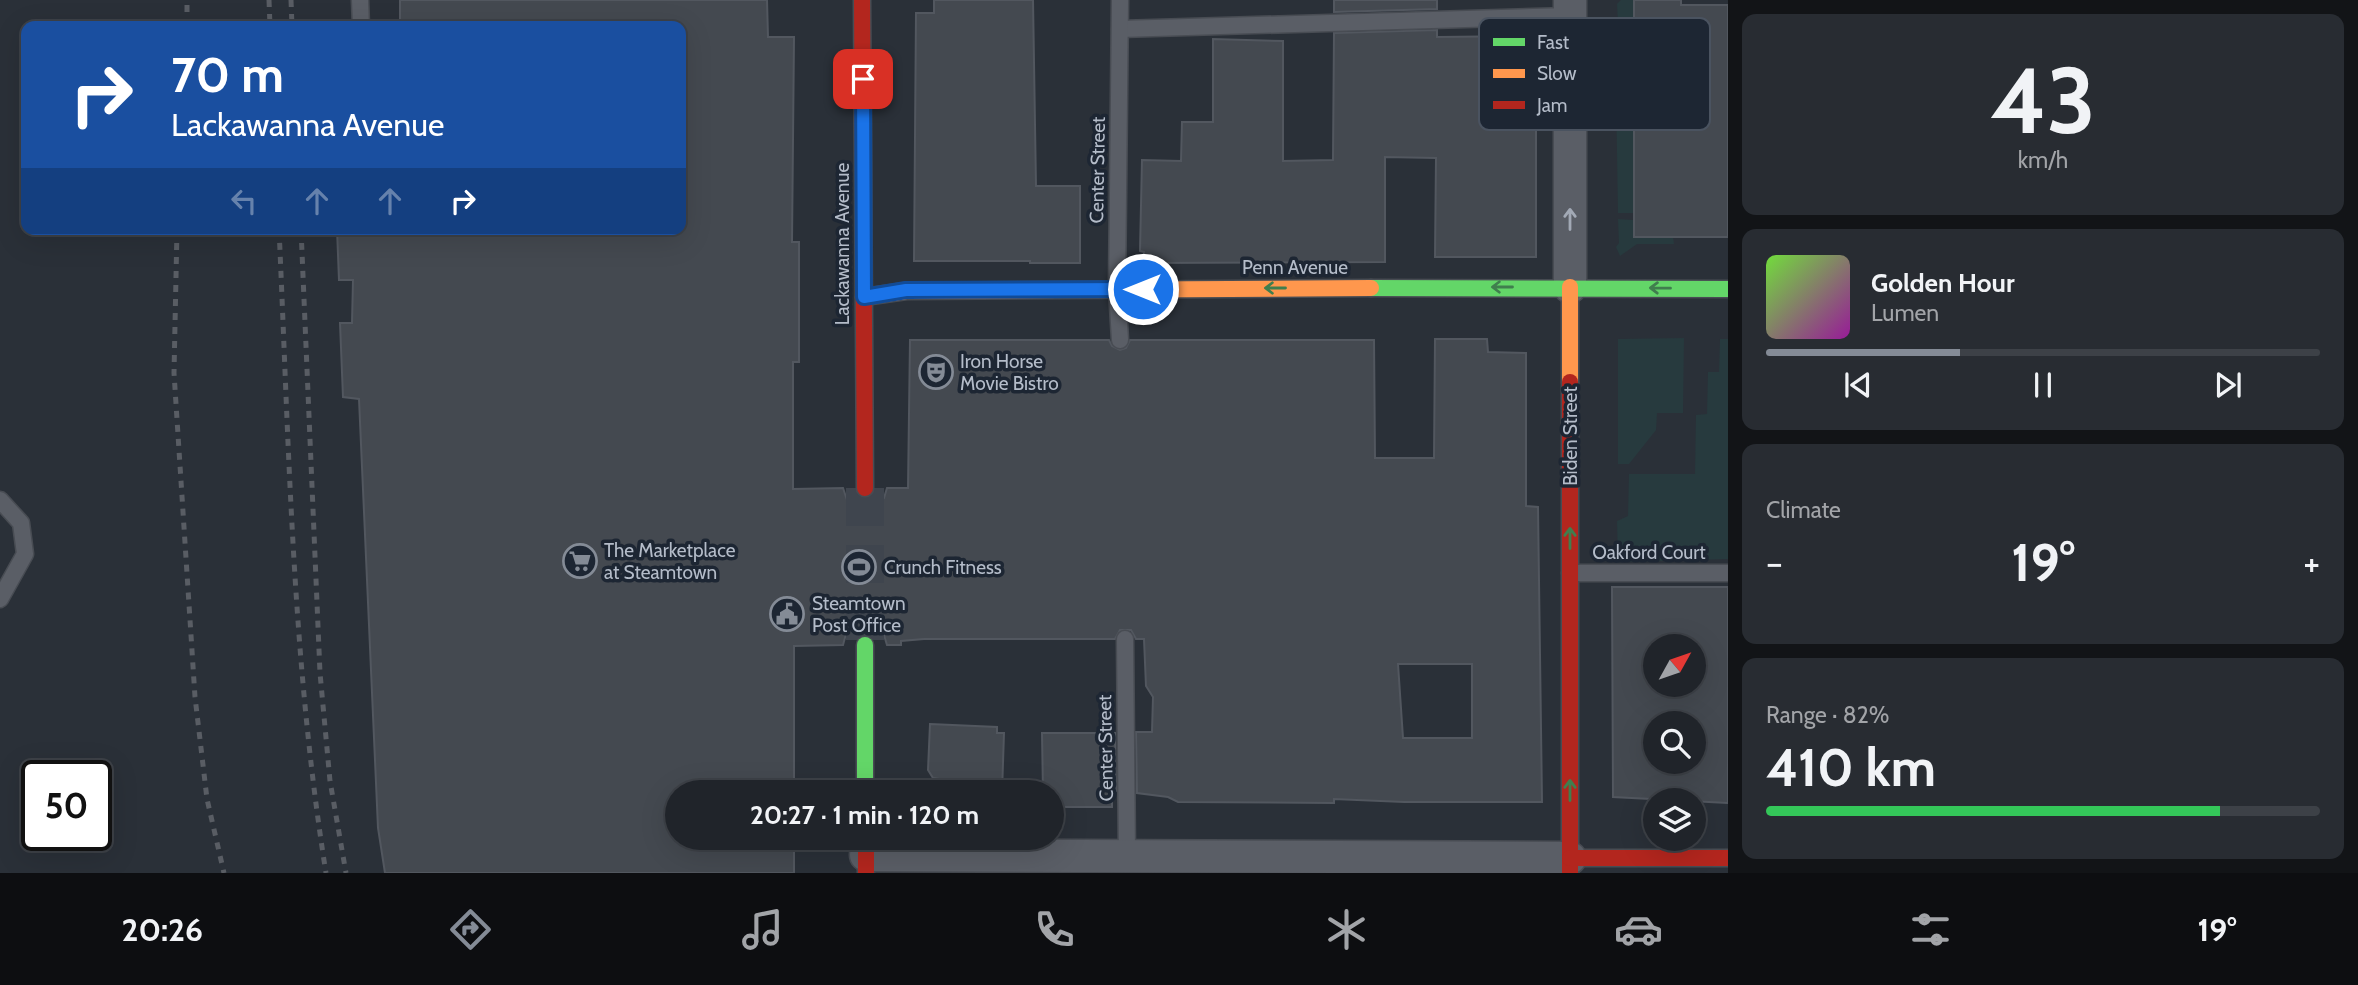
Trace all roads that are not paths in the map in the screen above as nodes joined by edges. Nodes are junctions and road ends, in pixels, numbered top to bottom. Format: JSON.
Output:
{"nodes":[{"id":1,"x":360,"y":0,"type":"edge"},
{"id":2,"x":862,"y":0,"type":"edge"},
{"id":3,"x":1120,"y":0,"type":"edge"},
{"id":4,"x":1570,"y":8,"type":"edge"},
{"id":5,"x":361,"y":21,"type":"edge"},
{"id":6,"x":1120,"y":29,"type":"junction"},
{"id":7,"x":1570,"y":130,"type":"edge"},
{"id":8,"x":1570,"y":287,"type":"junction"},
{"id":9,"x":1116,"y":289,"type":"junction"},
{"id":10,"x":1728,"y":289,"type":"edge"},
{"id":11,"x":864,"y":297,"type":"junction"},
{"id":12,"x":1120,"y":340,"type":"dead end"},
{"id":13,"x":864,"y":488,"type":"tunnel mouth"},
{"id":14,"x":0,"y":500,"type":"edge"},
{"id":15,"x":1570,"y":573,"type":"junction"},
{"id":16,"x":1728,"y":573,"type":"edge"},
{"id":17,"x":0,"y":599,"type":"edge"},
{"id":18,"x":1125,"y":639,"type":"dead end"},
{"id":19,"x":865,"y":645,"type":"tunnel mouth"},
{"id":20,"x":865,"y":780,"type":"edge"},
{"id":21,"x":866,"y":856,"type":"edge"},
{"id":22,"x":1127,"y":856,"type":"junction"},
{"id":23,"x":1728,"y":858,"type":"edge"},
{"id":24,"x":1570,"y":866,"type":"edge"}],
"edges":[{"from":1,"to":5,"type":"lane"},
{"from":2,"to":11,"type":"main road","name":"Lackawanna Avenue"},
{"from":3,"to":6,"type":"lane","name":"Center Street"},
{"from":4,"to":6,"type":"lane"},
{"from":6,"to":9,"type":"lane","name":"Center Street"},
{"from":8,"to":7,"type":"street","name":"Biden Street","one_way":true},
{"from":8,"to":9,"type":"main road","name":"Penn Avenue","one_way":true},
{"from":10,"to":8,"type":"main road","name":"Penn Avenue","one_way":true},
{"from":15,"to":8,"type":"main road","name":"Biden Street","one_way":true},
{"from":9,"to":11,"type":"main road","name":"Penn Avenue"},
{"from":9,"to":12,"type":"lane","name":"Center Street"},
{"from":11,"to":13,"type":"main road","name":"Lackawanna Avenue"},
{"from":14,"to":17,"type":"lane"},
{"from":15,"to":16,"type":"lane","name":"Oakford Court"},
{"from":24,"to":15,"type":"main road","name":"Biden Street","one_way":true},
{"from":18,"to":22,"type":"lane","name":"Center Street"},
{"from":19,"to":20,"type":"main road"},
{"from":21,"to":22,"type":"street"},
{"from":22,"to":24,"type":"street"},
{"from":23,"to":24,"type":"main road"}]}
